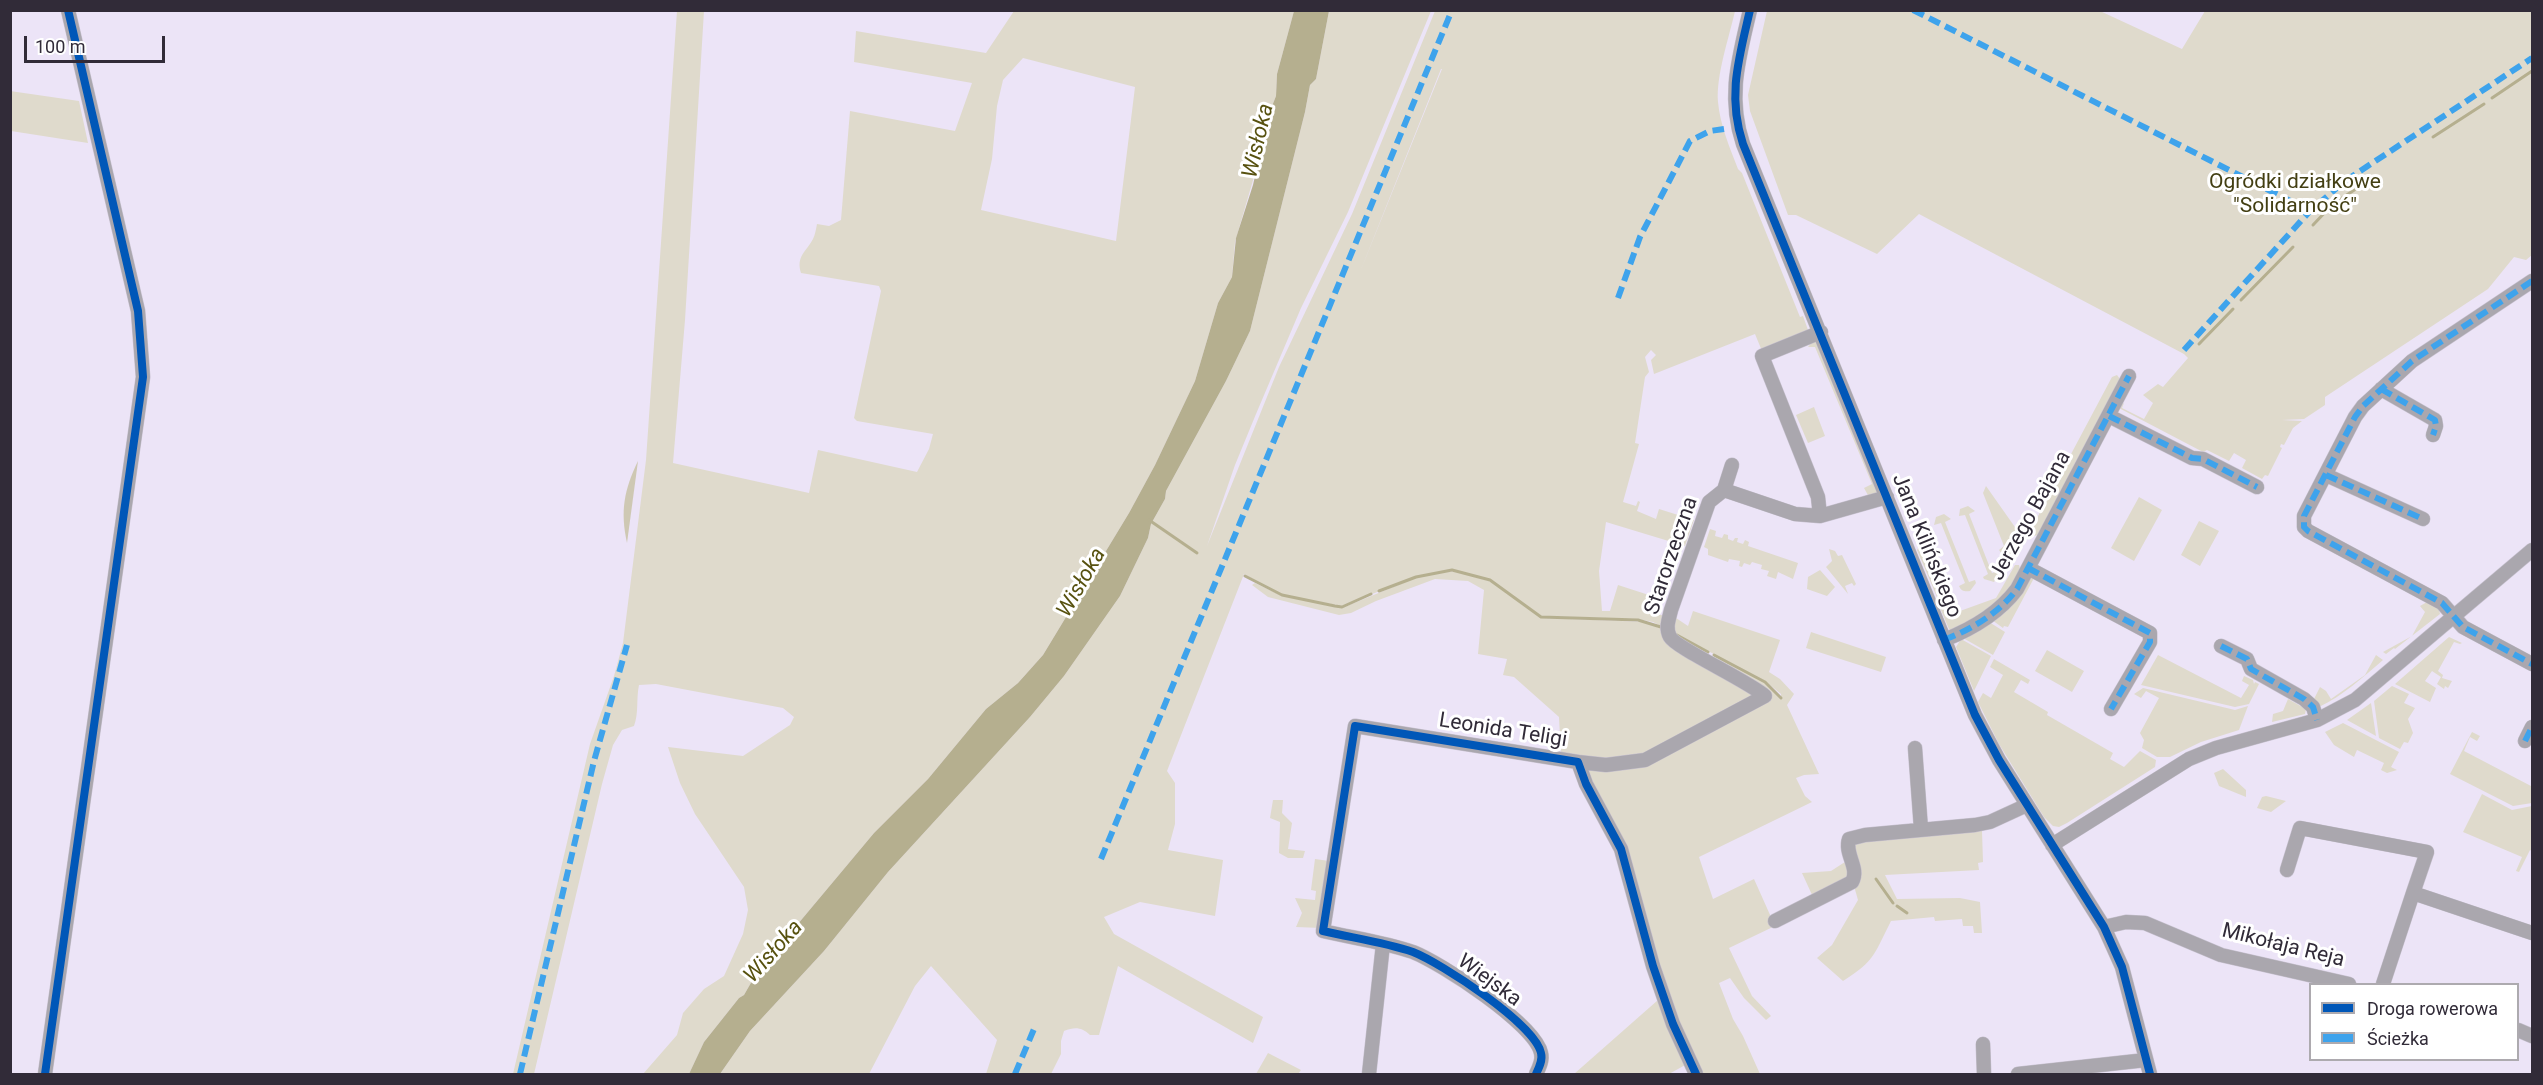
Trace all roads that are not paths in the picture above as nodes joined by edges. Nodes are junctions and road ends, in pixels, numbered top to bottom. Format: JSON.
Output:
{"nodes":[{"id":1,"x":68,"y":10,"type":"edge"},
{"id":2,"x":1750,"y":10,"type":"edge"},
{"id":3,"x":2532,"y":281,"type":"edge"},
{"id":4,"x":1821,"y":332,"type":"junction"},
{"id":5,"x":2129,"y":376,"type":"dead end"},
{"id":6,"x":2381,"y":389,"type":"junction"},
{"id":7,"x":2109,"y":416,"type":"junction"},
{"id":8,"x":2433,"y":435,"type":"dead end"},
{"id":9,"x":1732,"y":465,"type":"dead end"},
{"id":10,"x":2326,"y":475,"type":"junction"},
{"id":11,"x":2257,"y":487,"type":"dead end"},
{"id":12,"x":1724,"y":490,"type":"junction"},
{"id":13,"x":1887,"y":497,"type":"junction"},
{"id":14,"x":1820,"y":516,"type":"junction"},
{"id":15,"x":2423,"y":519,"type":"dead end"},
{"id":16,"x":2532,"y":550,"type":"edge"},
{"id":17,"x":2028,"y":568,"type":"junction"},
{"id":18,"x":2454,"y":616,"type":"junction"},
{"id":19,"x":1944,"y":640,"type":"junction"},
{"id":20,"x":2221,"y":646,"type":"dead end"},
{"id":21,"x":2532,"y":664,"type":"edge"},
{"id":22,"x":2110,"y":709,"type":"dead end"},
{"id":23,"x":2317,"y":720,"type":"junction"},
{"id":24,"x":2532,"y":727,"type":"edge"},
{"id":25,"x":2525,"y":741,"type":"dead end"},
{"id":26,"x":1915,"y":748,"type":"dead end"},
{"id":27,"x":1578,"y":762,"type":"junction"},
{"id":28,"x":2027,"y":805,"type":"junction"},
{"id":29,"x":1921,"y":829,"type":"junction"},
{"id":30,"x":2052,"y":845,"type":"junction"},
{"id":31,"x":2286,"y":870,"type":"dead end"},
{"id":32,"x":2414,"y":893,"type":"junction"},
{"id":33,"x":1775,"y":921,"type":"dead end"},
{"id":34,"x":2104,"y":927,"type":"junction"},
{"id":35,"x":2532,"y":933,"type":"edge"},
{"id":36,"x":1383,"y":944,"type":"junction"},
{"id":37,"x":2345,"y":983,"type":"edge"},
{"id":38,"x":2383,"y":983,"type":"edge"},
{"id":39,"x":1983,"y":1044,"type":"dead end"},
{"id":40,"x":2146,"y":1060,"type":"junction"},
{"id":41,"x":45,"y":1074,"type":"edge"},
{"id":42,"x":1370,"y":1074,"type":"edge"},
{"id":43,"x":1536,"y":1074,"type":"edge"},
{"id":44,"x":1696,"y":1074,"type":"edge"},
{"id":45,"x":1984,"y":1074,"type":"edge"},
{"id":46,"x":2018,"y":1074,"type":"edge"},
{"id":47,"x":2150,"y":1074,"type":"edge"}],
"edges":[{"from":1,"to":41,"type":"street"},
{"from":2,"to":4,"type":"street","name":"Jana Kilińskiego"},
{"from":3,"to":6,"type":"street"},
{"from":4,"to":13,"type":"street","name":"Jana Kilińskiego"},
{"from":4,"to":14,"type":"street"},
{"from":5,"to":7,"type":"street","name":"Jerzego Bajana"},
{"from":6,"to":8,"type":"street"},
{"from":6,"to":10,"type":"street"},
{"from":7,"to":11,"type":"street"},
{"from":7,"to":17,"type":"street","name":"Jerzego Bajana"},
{"from":9,"to":12,"type":"street"},
{"from":10,"to":15,"type":"street"},
{"from":10,"to":18,"type":"street"},
{"from":12,"to":14,"type":"street","name":"Starorzeczna"},
{"from":12,"to":27,"type":"street","name":"Starorzeczna"},
{"from":13,"to":14,"type":"street","name":"Starorzeczna"},
{"from":13,"to":19,"type":"street","name":"Jana Kilińskiego"},
{"from":16,"to":18,"type":"street"},
{"from":17,"to":19,"type":"street","name":"Jerzego Bajana"},
{"from":17,"to":22,"type":"street"},
{"from":18,"to":21,"type":"street"},
{"from":18,"to":23,"type":"street"},
{"from":19,"to":28,"type":"street","name":"Jana Kilińskiego"},
{"from":20,"to":23,"type":"street"},
{"from":23,"to":30,"type":"street"},
{"from":24,"to":25,"type":"street"},
{"from":26,"to":29,"type":"street"},
{"from":27,"to":36,"type":"street","name":"Leonida Teligi"},
{"from":27,"to":44,"type":"street","name":"Leonida Teligi"},
{"from":28,"to":29,"type":"street"},
{"from":28,"to":30,"type":"street","name":"Jana Kilińskiego"},
{"from":29,"to":33,"type":"street"},
{"from":30,"to":34,"type":"street","name":"Jana Kilińskiego"},
{"from":31,"to":32,"type":"street"},
{"from":32,"to":35,"type":"street"},
{"from":32,"to":38,"type":"street"},
{"from":34,"to":37,"type":"street","name":"Mikołaja Reja"},
{"from":34,"to":40,"type":"street","name":"Jana Kilińskiego"},
{"from":36,"to":42,"type":"street"},
{"from":36,"to":43,"type":"street","name":"Wiejska"},
{"from":39,"to":45,"type":"street"},
{"from":40,"to":46,"type":"street"},
{"from":40,"to":47,"type":"street","name":"Jana Kilińskiego"}]}
